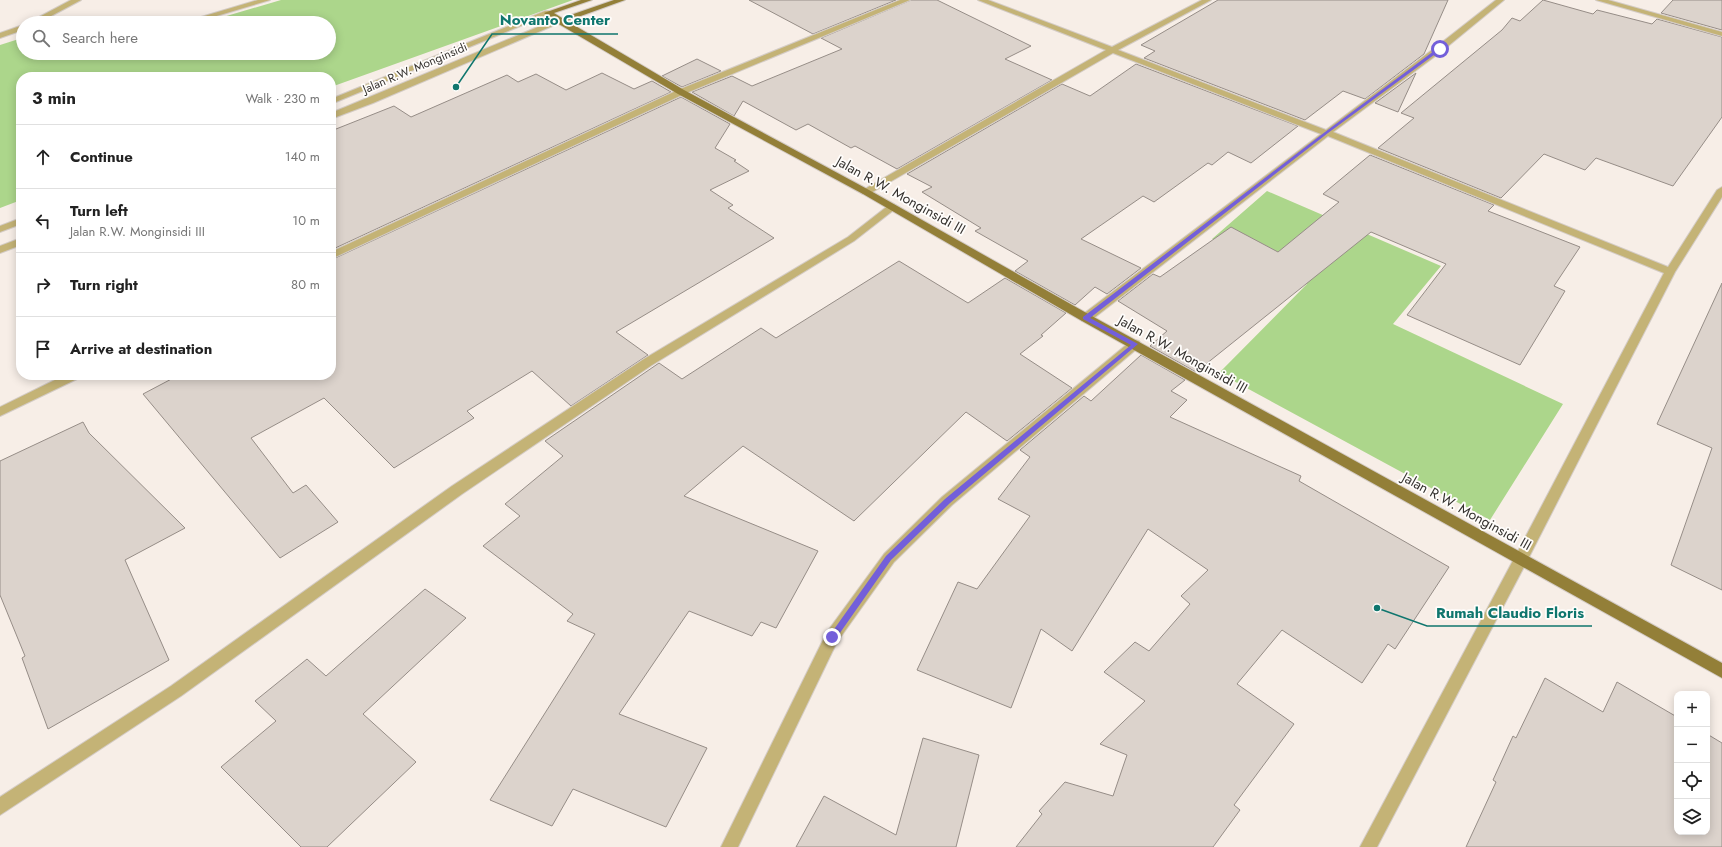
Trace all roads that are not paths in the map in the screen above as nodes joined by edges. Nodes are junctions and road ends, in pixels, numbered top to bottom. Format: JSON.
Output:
{"nodes":[{"id":1,"x":77,"y":0,"type":"edge"},
{"id":2,"x":266,"y":0,"type":"edge"},
{"id":3,"x":588,"y":0,"type":"edge"},
{"id":4,"x":621,"y":0,"type":"edge"},
{"id":5,"x":906,"y":0,"type":"edge"},
{"id":6,"x":982,"y":0,"type":"edge"},
{"id":7,"x":1207,"y":0,"type":"edge"},
{"id":8,"x":1500,"y":0,"type":"edge"},
{"id":9,"x":1600,"y":0,"type":"edge"},
{"id":10,"x":548,"y":14,"type":"junction"},
{"id":11,"x":46,"y":16,"type":"edge"},
{"id":12,"x":210,"y":16,"type":"edge"},
{"id":13,"x":560,"y":21,"type":"junction"},
{"id":14,"x":16,"y":30,"type":"edge"},
{"id":15,"x":1722,"y":34,"type":"edge"},
{"id":16,"x":0,"y":36,"type":"edge"},
{"id":17,"x":1112,"y":50,"type":"junction"},
{"id":18,"x":681,"y":92,"type":"junction"},
{"id":19,"x":336,"y":100,"type":"edge"},
{"id":20,"x":336,"y":114,"type":"edge"},
{"id":21,"x":1326,"y":132,"type":"junction"},
{"id":22,"x":1722,"y":190,"type":"edge"},
{"id":23,"x":866,"y":192,"type":"junction"},
{"id":24,"x":892,"y":208,"type":"junction"},
{"id":25,"x":16,"y":223,"type":"edge"},
{"id":26,"x":0,"y":229,"type":"edge"},
{"id":27,"x":16,"y":243,"type":"edge"},
{"id":28,"x":0,"y":250,"type":"edge"},
{"id":29,"x":336,"y":254,"type":"edge"},
{"id":30,"x":1670,"y":272,"type":"junction"},
{"id":31,"x":1086,"y":318,"type":"junction"},
{"id":32,"x":1135,"y":344,"type":"junction"},
{"id":33,"x":65,"y":380,"type":"edge"},
{"id":34,"x":0,"y":412,"type":"edge"},
{"id":35,"x":1522,"y":558,"type":"junction"},
{"id":36,"x":1722,"y":671,"type":"edge"},
{"id":37,"x":0,"y":807,"type":"edge"},
{"id":38,"x":729,"y":847,"type":"edge"},
{"id":39,"x":1368,"y":847,"type":"edge"}],
"edges":[{"from":1,"to":11,"type":"street"},
{"from":2,"to":12,"type":"street"},
{"from":3,"to":10,"type":"main road","name":"Jalan R.W. Monginsidi"},
{"from":4,"to":13,"type":"main road","name":"Jalan R.W. Monginsidi"},
{"from":5,"to":18,"type":"street"},
{"from":6,"to":17,"type":"street"},
{"from":7,"to":17,"type":"street"},
{"from":8,"to":21,"type":"street"},
{"from":9,"to":15,"type":"street"},
{"from":10,"to":13,"type":"main road","name":"Jalan R.W. Monginsidi III"},
{"from":10,"to":19,"type":"street","name":"Jalan R.W. Monginsidi"},
{"from":13,"to":18,"type":"main road","name":"Jalan R.W. Monginsidi III"},
{"from":13,"to":20,"type":"street","name":"Jalan R.W. Monginsidi"},
{"from":14,"to":16,"type":"street"},
{"from":17,"to":21,"type":"street"},
{"from":17,"to":23,"type":"street"},
{"from":18,"to":23,"type":"main road","name":"Jalan R.W. Monginsidi III"},
{"from":18,"to":29,"type":"street"},
{"from":21,"to":30,"type":"street"},
{"from":21,"to":31,"type":"street"},
{"from":22,"to":30,"type":"street"},
{"from":23,"to":24,"type":"main road","name":"Jalan R.W. Monginsidi III"},
{"from":24,"to":31,"type":"main road","name":"Jalan R.W. Monginsidi III"},
{"from":24,"to":37,"type":"street"},
{"from":25,"to":26,"type":"street"},
{"from":27,"to":28,"type":"street"},
{"from":30,"to":35,"type":"street"},
{"from":31,"to":32,"type":"main road","name":"Jalan R.W. Monginsidi III"},
{"from":32,"to":35,"type":"main road","name":"Jalan R.W. Monginsidi III"},
{"from":32,"to":38,"type":"street"},
{"from":33,"to":34,"type":"street"},
{"from":35,"to":36,"type":"main road","name":"Jalan R.W. Monginsidi III"},
{"from":35,"to":39,"type":"street"}]}
